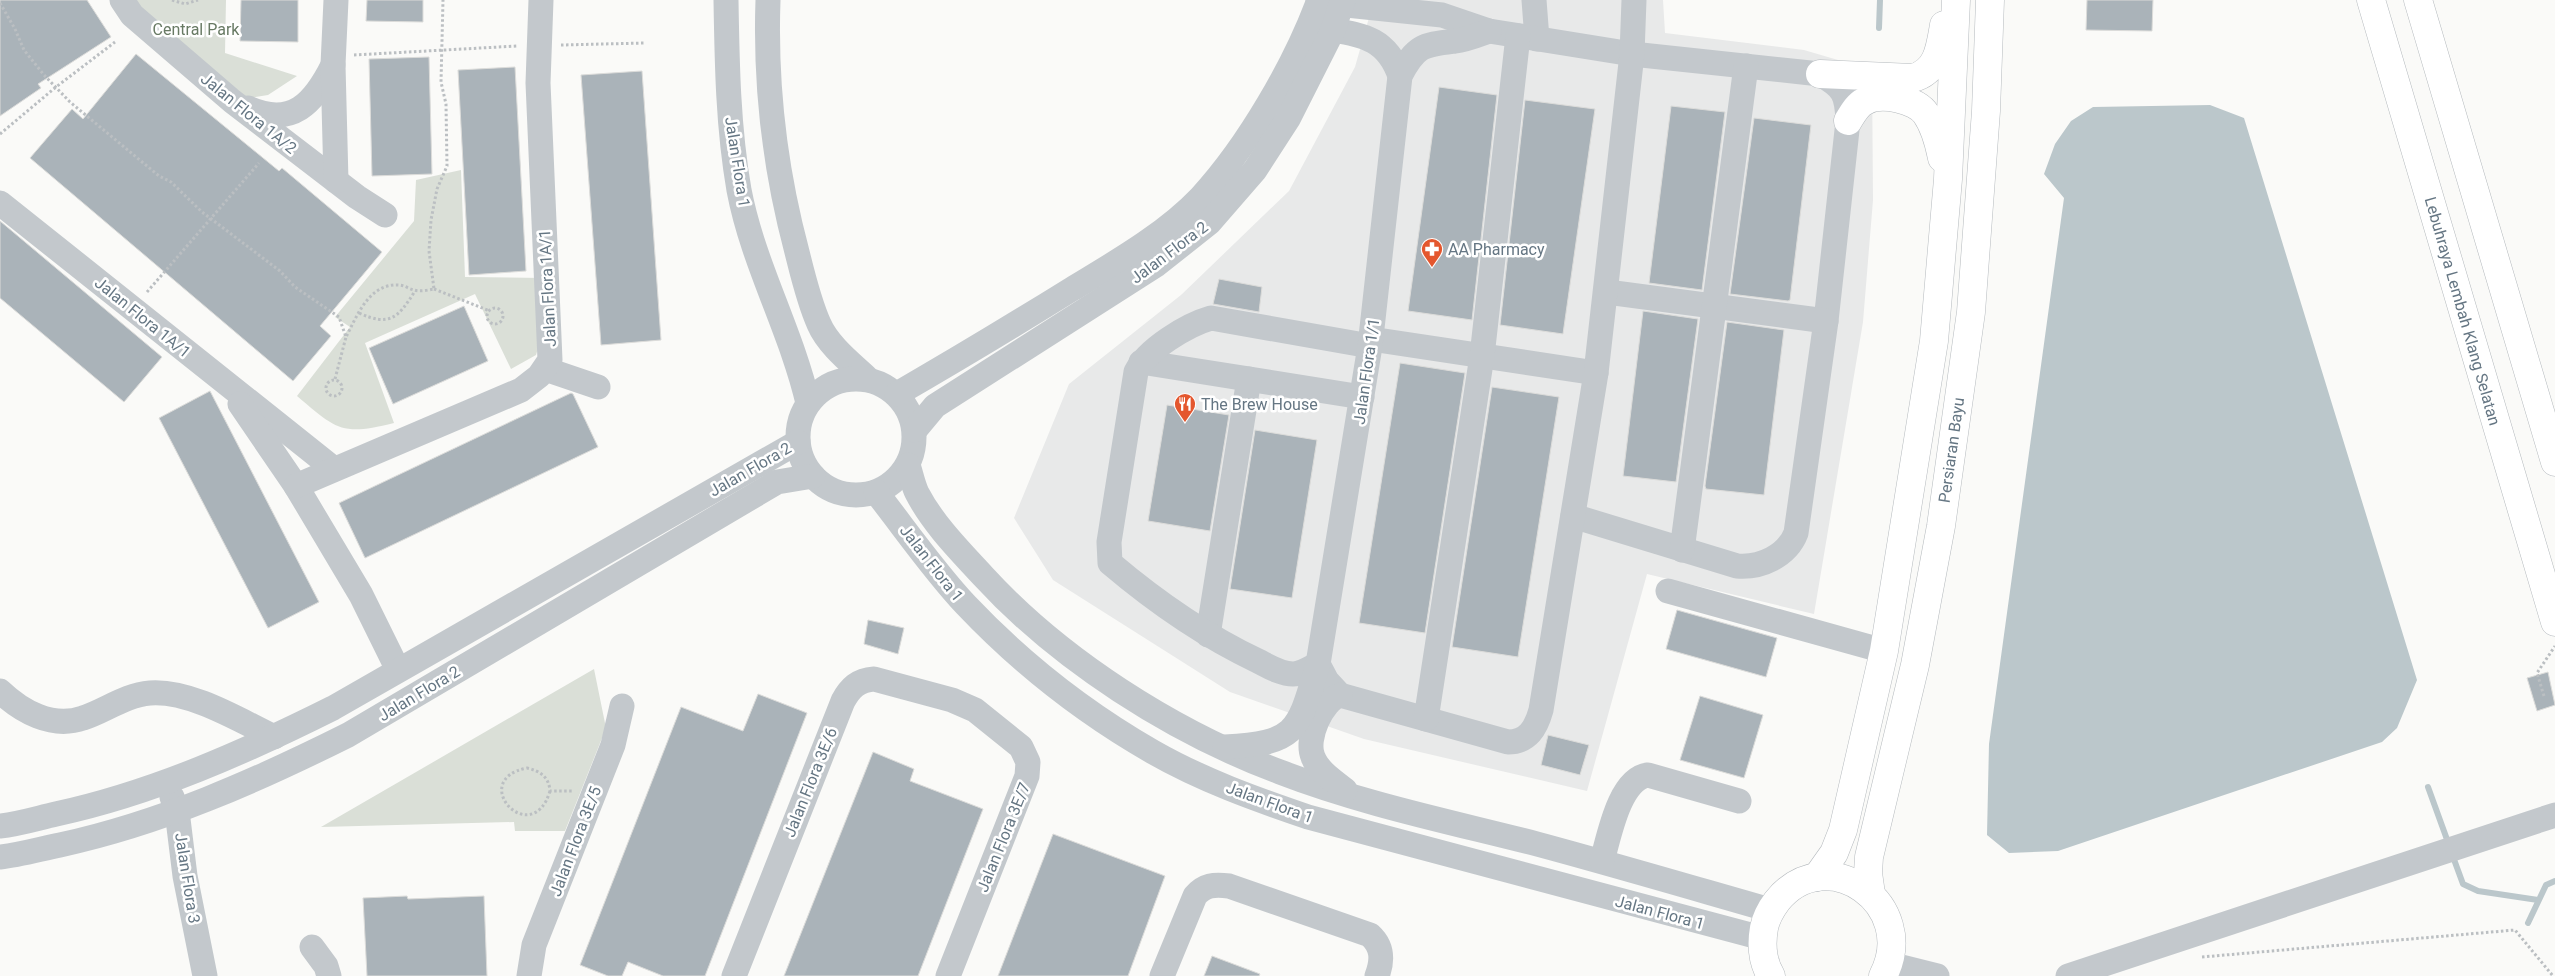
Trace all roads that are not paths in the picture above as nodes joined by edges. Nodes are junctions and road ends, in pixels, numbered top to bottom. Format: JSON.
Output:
{"nodes":[{"id":1,"x":122,"y":0,"type":"edge"},
{"id":2,"x":336,"y":0,"type":"edge"},
{"id":3,"x":540,"y":0,"type":"edge"},
{"id":4,"x":726,"y":0,"type":"edge"},
{"id":5,"x":768,"y":0,"type":"edge"},
{"id":6,"x":1534,"y":0,"type":"edge"},
{"id":7,"x":1634,"y":0,"type":"edge"},
{"id":8,"x":1950,"y":0,"type":"edge"},
{"id":9,"x":1956,"y":0,"type":"edge"},
{"id":10,"x":1990,"y":0,"type":"edge"},
{"id":11,"x":2371,"y":0,"type":"edge"},
{"id":12,"x":2418,"y":0,"type":"edge"},
{"id":13,"x":1330,"y":2,"type":"edge"},
{"id":14,"x":1421,"y":6,"type":"edge"},
{"id":15,"x":1308,"y":26,"type":"junction"},
{"id":16,"x":1334,"y":30,"type":"junction"},
{"id":17,"x":1489,"y":31,"type":"junction"},
{"id":18,"x":1527,"y":37,"type":"junction"},
{"id":19,"x":1632,"y":54,"type":"junction"},
{"id":20,"x":333,"y":61,"type":"junction"},
{"id":21,"x":1746,"y":66,"type":"junction"},
{"id":22,"x":1820,"y":74,"type":"junction"},
{"id":23,"x":1400,"y":76,"type":"junction"},
{"id":24,"x":232,"y":101,"type":"junction"},
{"id":25,"x":1848,"y":121,"type":"junction"},
{"id":26,"x":1948,"y":179,"type":"junction"},
{"id":27,"x":336,"y":182,"type":"junction"},
{"id":28,"x":0,"y":203,"type":"edge"},
{"id":29,"x":385,"y":215,"type":"dead end"},
{"id":30,"x":1607,"y":292,"type":"junction"},
{"id":31,"x":1714,"y":306,"type":"junction"},
{"id":32,"x":1826,"y":321,"type":"junction"},
{"id":33,"x":1370,"y":342,"type":"junction"},
{"id":34,"x":1482,"y":356,"type":"junction"},
{"id":35,"x":1141,"y":362,"type":"junction"},
{"id":36,"x":545,"y":369,"type":"junction"},
{"id":37,"x":1596,"y":373,"type":"junction"},
{"id":38,"x":866,"y":378,"type":"junction"},
{"id":39,"x":1249,"y":379,"type":"junction"},
{"id":40,"x":224,"y":381,"type":"junction"},
{"id":41,"x":598,"y":387,"type":"dead end"},
{"id":42,"x":897,"y":394,"type":"junction"},
{"id":43,"x":1362,"y":397,"type":"junction"},
{"id":44,"x":808,"y":403,"type":"junction"},
{"id":45,"x":915,"y":430,"type":"junction"},
{"id":46,"x":798,"y":442,"type":"junction"},
{"id":47,"x":2555,"y":462,"type":"edge"},
{"id":48,"x":908,"y":465,"type":"junction"},
{"id":49,"x":334,"y":469,"type":"junction"},
{"id":50,"x":812,"y":476,"type":"junction"},
{"id":51,"x":296,"y":486,"type":"junction"},
{"id":52,"x":876,"y":492,"type":"junction"},
{"id":53,"x":1573,"y":516,"type":"junction"},
{"id":54,"x":1682,"y":550,"type":"junction"},
{"id":55,"x":1668,"y":591,"type":"dead end"},
{"id":56,"x":2555,"y":622,"type":"edge"},
{"id":57,"x":1208,"y":635,"type":"junction"},
{"id":58,"x":1884,"y":651,"type":"junction"},
{"id":59,"x":1318,"y":664,"type":"junction"},
{"id":60,"x":398,"y":670,"type":"junction"},
{"id":61,"x":0,"y":691,"type":"edge"},
{"id":62,"x":1340,"y":695,"type":"junction"},
{"id":63,"x":952,"y":700,"type":"joint"},
{"id":64,"x":622,"y":706,"type":"dead end"},
{"id":65,"x":1426,"y":719,"type":"junction"},
{"id":66,"x":274,"y":737,"type":"junction"},
{"id":67,"x":1222,"y":748,"type":"junction"},
{"id":68,"x":166,"y":782,"type":"junction"},
{"id":69,"x":1356,"y":798,"type":"junction"},
{"id":70,"x":1739,"y":801,"type":"dead end"},
{"id":71,"x":177,"y":811,"type":"junction"},
{"id":72,"x":2555,"y":815,"type":"edge"},
{"id":73,"x":0,"y":826,"type":"edge"},
{"id":74,"x":0,"y":857,"type":"edge"},
{"id":75,"x":1602,"y":861,"type":"junction"},
{"id":76,"x":1817,"y":877,"type":"junction"},
{"id":77,"x":1871,"y":894,"type":"junction"},
{"id":78,"x":1770,"y":910,"type":"junction"},
{"id":79,"x":1762,"y":938,"type":"junction"},
{"id":80,"x":312,"y":947,"type":"dead end"},
{"id":81,"x":1886,"y":970,"type":"edge"},
{"id":82,"x":1769,"y":974,"type":"edge"},
{"id":83,"x":205,"y":976,"type":"edge"},
{"id":84,"x":329,"y":976,"type":"edge"},
{"id":85,"x":529,"y":976,"type":"edge"},
{"id":86,"x":734,"y":976,"type":"edge"},
{"id":87,"x":948,"y":976,"type":"edge"},
{"id":88,"x":1162,"y":976,"type":"edge"},
{"id":89,"x":1377,"y":976,"type":"edge"},
{"id":90,"x":1937,"y":976,"type":"edge"},
{"id":91,"x":2068,"y":976,"type":"edge"}],
"edges":[{"from":1,"to":24,"type":"street","name":"Jalan Flora 1A/2"},
{"from":2,"to":20,"type":"street"},
{"from":3,"to":36,"type":"street","name":"Jalan Flora 1A/1"},
{"from":4,"to":44,"type":"street","name":"Jalan Flora 1"},
{"from":5,"to":38,"type":"street"},
{"from":6,"to":18,"type":"street"},
{"from":7,"to":19,"type":"street"},
{"from":8,"to":22,"type":"main road"},
{"from":9,"to":26,"type":"main road","name":"Persiaran Bayu"},
{"from":10,"to":77,"type":"main road","name":"Persiaran Bayu"},
{"from":11,"to":56,"type":"main road","name":"Lebuhraya Lembah Klang Selatan"},
{"from":12,"to":47,"type":"main road"},
{"from":13,"to":14,"type":"street"},
{"from":13,"to":15,"type":"street","name":"Jalan Flora 2"},
{"from":13,"to":16,"type":"street","name":"Jalan Flora 2"},
{"from":14,"to":17,"type":"street"},
{"from":15,"to":16,"type":"street"},
{"from":15,"to":42,"type":"street","name":"Jalan Flora 2"},
{"from":16,"to":23,"type":"street"},
{"from":16,"to":45,"type":"street","name":"Jalan Flora 2"},
{"from":17,"to":18,"type":"street"},
{"from":17,"to":23,"type":"street"},
{"from":18,"to":19,"type":"street"},
{"from":18,"to":34,"type":"street"},
{"from":19,"to":21,"type":"street"},
{"from":19,"to":30,"type":"street"},
{"from":20,"to":24,"type":"street"},
{"from":20,"to":27,"type":"street"},
{"from":21,"to":22,"type":"street"},
{"from":21,"to":31,"type":"street"},
{"from":22,"to":25,"type":"street"},
{"from":23,"to":33,"type":"street","name":"Jalan Flora 1/1"},
{"from":24,"to":27,"type":"street","name":"Jalan Flora 1A/2"},
{"from":25,"to":26,"type":"main road"},
{"from":25,"to":32,"type":"street"},
{"from":26,"to":58,"type":"main road","name":"Persiaran Bayu"},
{"from":27,"to":29,"type":"street","name":"Jalan Flora 1A/2"},
{"from":28,"to":40,"type":"street","name":"Jalan Flora 1A/1"},
{"from":30,"to":31,"type":"street"},
{"from":30,"to":37,"type":"street"},
{"from":31,"to":32,"type":"street"},
{"from":31,"to":54,"type":"street"},
{"from":32,"to":54,"type":"street"},
{"from":33,"to":34,"type":"street"},
{"from":33,"to":35,"type":"street"},
{"from":33,"to":43,"type":"street","name":"Jalan Flora 1/1"},
{"from":34,"to":37,"type":"street"},
{"from":34,"to":65,"type":"street"},
{"from":35,"to":39,"type":"street"},
{"from":35,"to":57,"type":"street"},
{"from":36,"to":41,"type":"street"},
{"from":36,"to":49,"type":"street","name":"Jalan Flora 1A/1"},
{"from":37,"to":53,"type":"street"},
{"from":38,"to":42,"type":"street"},
{"from":38,"to":44,"type":"street"},
{"from":39,"to":43,"type":"street"},
{"from":39,"to":57,"type":"street"},
{"from":40,"to":49,"type":"street","name":"Jalan Flora 1A/1"},
{"from":40,"to":51,"type":"street"},
{"from":42,"to":45,"type":"street"},
{"from":43,"to":59,"type":"street","name":"Jalan Flora 1/1"},
{"from":44,"to":46,"type":"street"},
{"from":45,"to":48,"type":"street"},
{"from":46,"to":50,"type":"street"},
{"from":46,"to":60,"type":"street","name":"Jalan Flora 2"},
{"from":48,"to":52,"type":"street"},
{"from":48,"to":67,"type":"street","name":"Jalan Flora 1"},
{"from":49,"to":51,"type":"street","name":"Jalan Flora 1A/1"},
{"from":50,"to":52,"type":"street"},
{"from":50,"to":71,"type":"street","name":"Jalan Flora 2"},
{"from":51,"to":60,"type":"street"},
{"from":52,"to":79,"type":"street","name":"Jalan Flora 1"},
{"from":53,"to":54,"type":"street"},
{"from":53,"to":65,"type":"street"},
{"from":55,"to":58,"type":"street"},
{"from":57,"to":59,"type":"street"},
{"from":58,"to":76,"type":"main road","name":"Persiaran Bayu"},
{"from":59,"to":62,"type":"street"},
{"from":59,"to":67,"type":"street","name":"Jalan Flora 1/1"},
{"from":60,"to":66,"type":"street","name":"Jalan Flora 2"},
{"from":61,"to":66,"type":"street"},
{"from":62,"to":65,"type":"street"},
{"from":62,"to":69,"type":"street"},
{"from":63,"to":86,"type":"street","name":"Jalan Flora 3E/6"},
{"from":63,"to":87,"type":"street","name":"Jalan Flora 3E/7"},
{"from":64,"to":85,"type":"street","name":"Jalan Flora 3E/5"},
{"from":66,"to":68,"type":"street","name":"Jalan Flora 2"},
{"from":67,"to":69,"type":"street","name":"Jalan Flora 1"},
{"from":68,"to":71,"type":"street","name":"Jalan Flora 3"},
{"from":68,"to":73,"type":"street","name":"Jalan Flora 2"},
{"from":69,"to":75,"type":"street","name":"Jalan Flora 1"},
{"from":70,"to":75,"type":"street"},
{"from":71,"to":74,"type":"street","name":"Jalan Flora 2"},
{"from":71,"to":83,"type":"street","name":"Jalan Flora 3"},
{"from":72,"to":91,"type":"street"},
{"from":75,"to":78,"type":"street","name":"Jalan Flora 1"},
{"from":76,"to":77,"type":"main road","name":"Persiaran Bayu"},
{"from":76,"to":78,"type":"main road","name":"Persiaran Bayu"},
{"from":77,"to":81,"type":"main road","name":"Persiaran Bayu"},
{"from":78,"to":79,"type":"main road","name":"Persiaran Bayu"},
{"from":79,"to":82,"type":"main road","name":"Persiaran Bayu"},
{"from":80,"to":84,"type":"street"},
{"from":81,"to":90,"type":"street"},
{"from":88,"to":89,"type":"street"}]}
